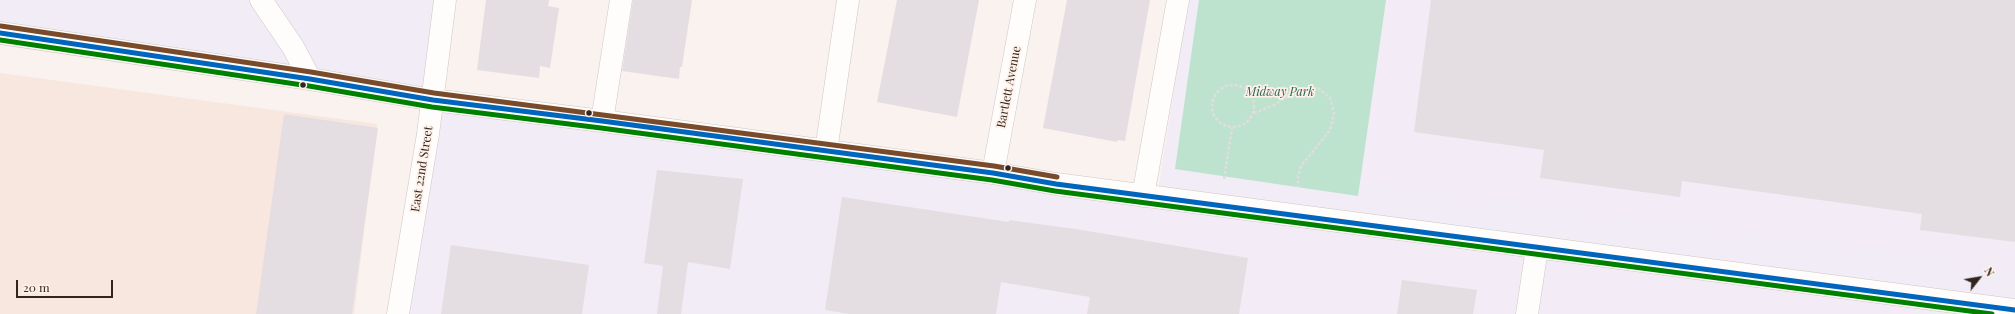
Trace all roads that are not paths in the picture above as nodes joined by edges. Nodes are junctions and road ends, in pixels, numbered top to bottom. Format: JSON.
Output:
{"nodes":[{"id":1,"x":261,"y":0,"type":"edge"},
{"id":2,"x":445,"y":0,"type":"edge"},
{"id":3,"x":621,"y":0,"type":"edge"},
{"id":4,"x":848,"y":0,"type":"edge"},
{"id":5,"x":1025,"y":0,"type":"edge"},
{"id":6,"x":1178,"y":0,"type":"edge"},
{"id":7,"x":0,"y":33,"type":"edge"},
{"id":8,"x":310,"y":79,"type":"junction"},
{"id":9,"x":433,"y":100,"type":"junction"},
{"id":10,"x":602,"y":121,"type":"junction"},
{"id":11,"x":826,"y":151,"type":"junction"},
{"id":12,"x":993,"y":173,"type":"junction"},
{"id":13,"x":1144,"y":196,"type":"junction"},
{"id":14,"x":1537,"y":248,"type":"junction"},
{"id":15,"x":2015,"y":310,"type":"edge"},
{"id":16,"x":398,"y":314,"type":"edge"},
{"id":17,"x":1527,"y":314,"type":"edge"}],
"edges":[{"from":1,"to":8,"type":"street"},
{"from":2,"to":9,"type":"street","name":"East 22nd Street"},
{"from":3,"to":10,"type":"street"},
{"from":4,"to":11,"type":"street"},
{"from":5,"to":12,"type":"street","name":"Bartlett Avenue"},
{"from":6,"to":13,"type":"street"},
{"from":7,"to":8,"type":"street"},
{"from":8,"to":9,"type":"street"},
{"from":9,"to":10,"type":"street"},
{"from":9,"to":16,"type":"street","name":"East 22nd Street"},
{"from":10,"to":11,"type":"street"},
{"from":11,"to":12,"type":"street"},
{"from":12,"to":13,"type":"street"},
{"from":13,"to":14,"type":"street"},
{"from":14,"to":15,"type":"street"},
{"from":14,"to":17,"type":"street"}]}
